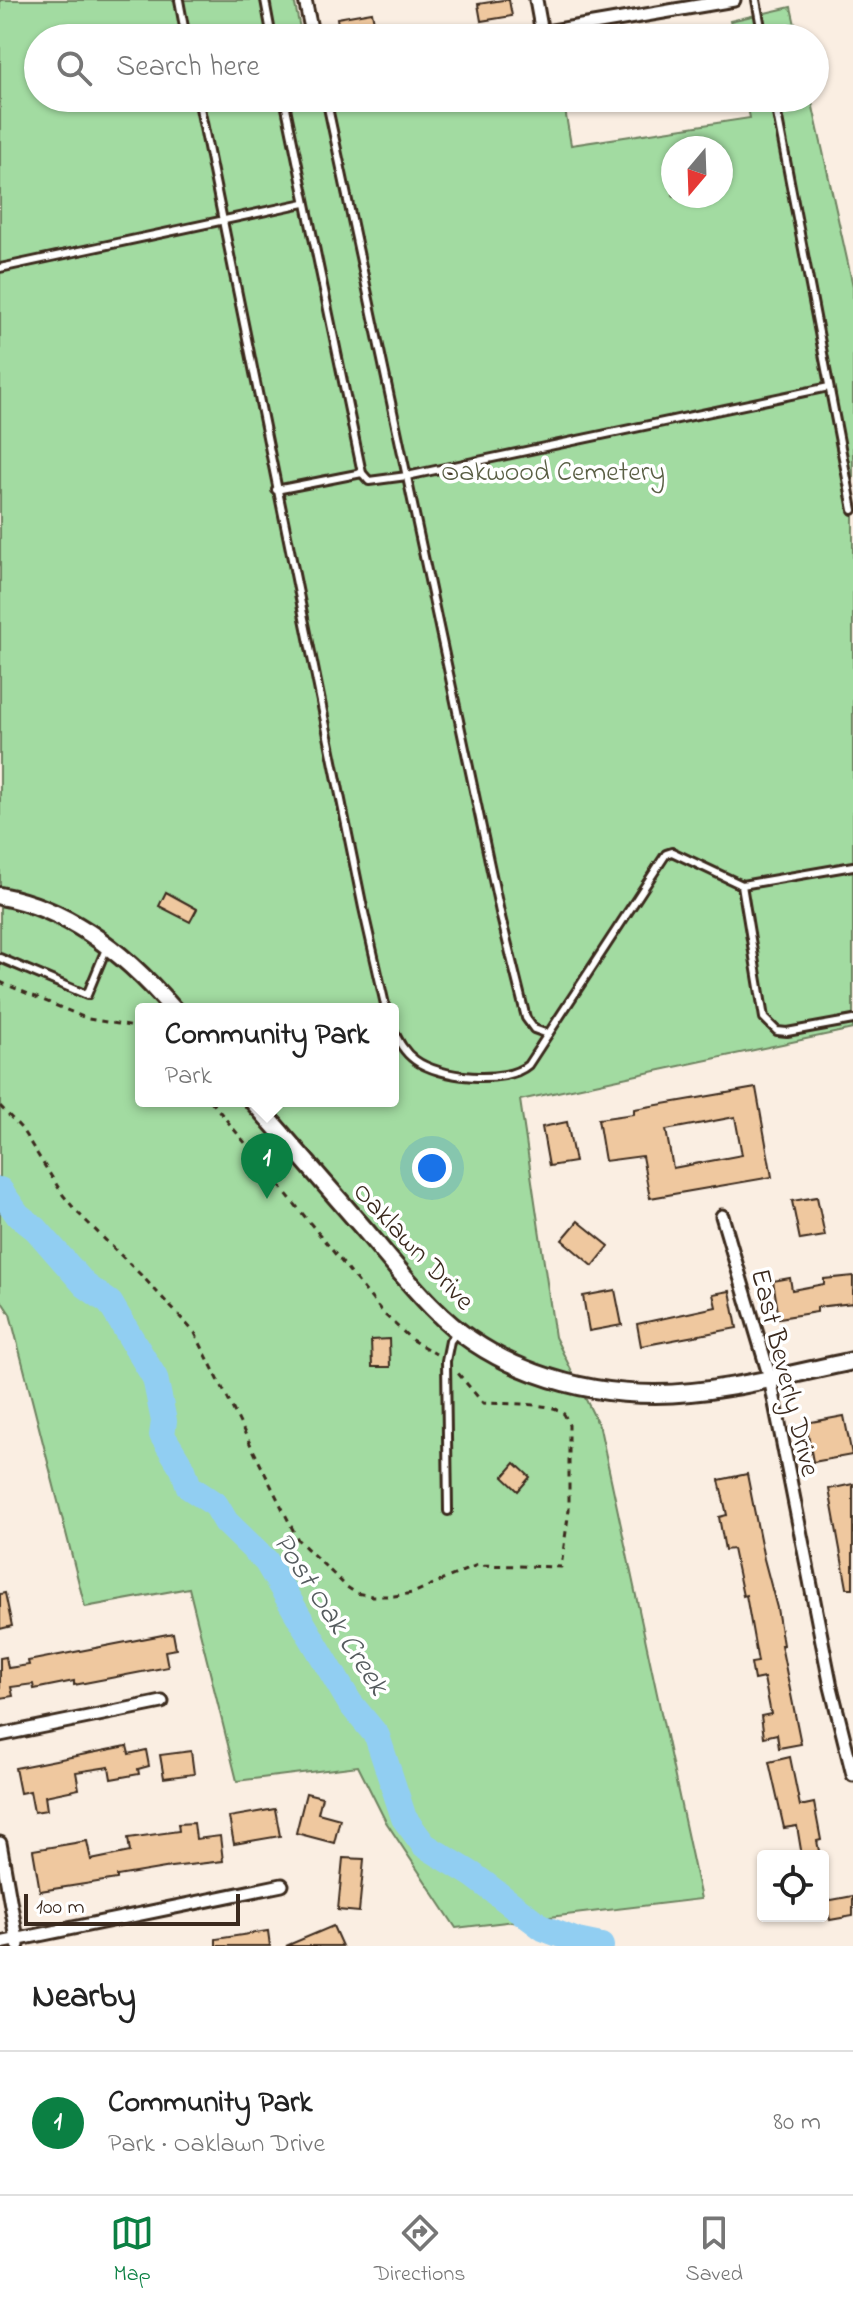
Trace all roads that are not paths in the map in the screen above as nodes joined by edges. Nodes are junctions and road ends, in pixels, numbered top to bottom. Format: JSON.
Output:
{"nodes":[{"id":1,"x":179,"y":0,"type":"edge"},
{"id":2,"x":265,"y":0,"type":"edge"},
{"id":3,"x":305,"y":0,"type":"edge"},
{"id":4,"x":536,"y":0,"type":"edge"},
{"id":5,"x":734,"y":0,"type":"edge"},
{"id":6,"x":756,"y":0,"type":"edge"},
{"id":7,"x":183,"y":24,"type":"edge"},
{"id":8,"x":269,"y":24,"type":"edge"},
{"id":9,"x":310,"y":24,"type":"edge"},
{"id":10,"x":540,"y":24,"type":"edge"},
{"id":11,"x":594,"y":24,"type":"edge"},
{"id":12,"x":760,"y":24,"type":"edge"},
{"id":13,"x":201,"y":112,"type":"edge"},
{"id":14,"x":287,"y":112,"type":"edge"},
{"id":15,"x":329,"y":112,"type":"edge"},
{"id":16,"x":777,"y":112,"type":"edge"},
{"id":17,"x":304,"y":203,"type":"junction"},
{"id":18,"x":222,"y":222,"type":"junction"},
{"id":19,"x":0,"y":268,"type":"edge"},
{"id":20,"x":829,"y":387,"type":"junction"},
{"id":21,"x":362,"y":473,"type":"junction"},
{"id":22,"x":407,"y":476,"type":"junction"},
{"id":23,"x":276,"y":490,"type":"junction"},
{"id":24,"x":853,"y":510,"type":"edge"},
{"id":25,"x":853,"y":866,"type":"edge"},
{"id":26,"x":742,"y":885,"type":"junction"},
{"id":27,"x":0,"y":896,"type":"edge"},
{"id":28,"x":108,"y":946,"type":"junction"},
{"id":29,"x":0,"y":958,"type":"edge"},
{"id":30,"x":167,"y":1003,"type":"edge"},
{"id":31,"x":385,"y":1003,"type":"edge"},
{"id":32,"x":853,"y":1020,"type":"edge"},
{"id":33,"x":548,"y":1034,"type":"junction"},
{"id":34,"x":399,"y":1044,"type":"edge"},
{"id":35,"x":258,"y":1107,"type":"edge"},
{"id":36,"x":722,"y":1216,"type":"dead end"},
{"id":37,"x":458,"y":1330,"type":"junction"},
{"id":38,"x":853,"y":1361,"type":"edge"},
{"id":39,"x":770,"y":1378,"type":"junction"},
{"id":40,"x":448,"y":1511,"type":"dead end"},
{"id":41,"x":162,"y":1702,"type":"dead end"},
{"id":42,"x":0,"y":1735,"type":"edge"},
{"id":43,"x":853,"y":1775,"type":"edge"},
{"id":44,"x":0,"y":1843,"type":"edge"},
{"id":45,"x":282,"y":1885,"type":"dead end"},
{"id":46,"x":0,"y":1943,"type":"edge"},
{"id":47,"x":17,"y":1943,"type":"edge"}],
"edges":[{"from":1,"to":7,"type":"lane"},
{"from":2,"to":8,"type":"lane"},
{"from":3,"to":9,"type":"street"},
{"from":4,"to":10,"type":"street"},
{"from":5,"to":11,"type":"street"},
{"from":6,"to":12,"type":"lane"},
{"from":13,"to":18,"type":"lane"},
{"from":14,"to":17,"type":"lane"},
{"from":15,"to":22,"type":"lane"},
{"from":16,"to":20,"type":"lane"},
{"from":17,"to":18,"type":"lane"},
{"from":17,"to":21,"type":"lane"},
{"from":18,"to":19,"type":"lane"},
{"from":18,"to":23,"type":"lane"},
{"from":20,"to":22,"type":"lane"},
{"from":20,"to":24,"type":"lane"},
{"from":21,"to":22,"type":"lane"},
{"from":21,"to":23,"type":"lane"},
{"from":22,"to":33,"type":"lane"},
{"from":23,"to":31,"type":"lane"},
{"from":25,"to":26,"type":"lane"},
{"from":26,"to":32,"type":"lane"},
{"from":26,"to":33,"type":"lane"},
{"from":27,"to":28,"type":"street"},
{"from":28,"to":29,"type":"lane"},
{"from":28,"to":30,"type":"street"},
{"from":33,"to":34,"type":"lane"},
{"from":35,"to":37,"type":"street","name":"Oaklawn Drive"},
{"from":36,"to":39,"type":"street","name":"East Beverly Drive"},
{"from":37,"to":39,"type":"street","name":"Oaklawn Drive"},
{"from":37,"to":40,"type":"lane"},
{"from":38,"to":39,"type":"street","name":"Oaklawn Drive"},
{"from":39,"to":43,"type":"street","name":"East Beverly Drive"},
{"from":41,"to":42,"type":"street"},
{"from":44,"to":47,"type":"street"},
{"from":45,"to":47,"type":"street"},
{"from":46,"to":47,"type":"street"}]}
